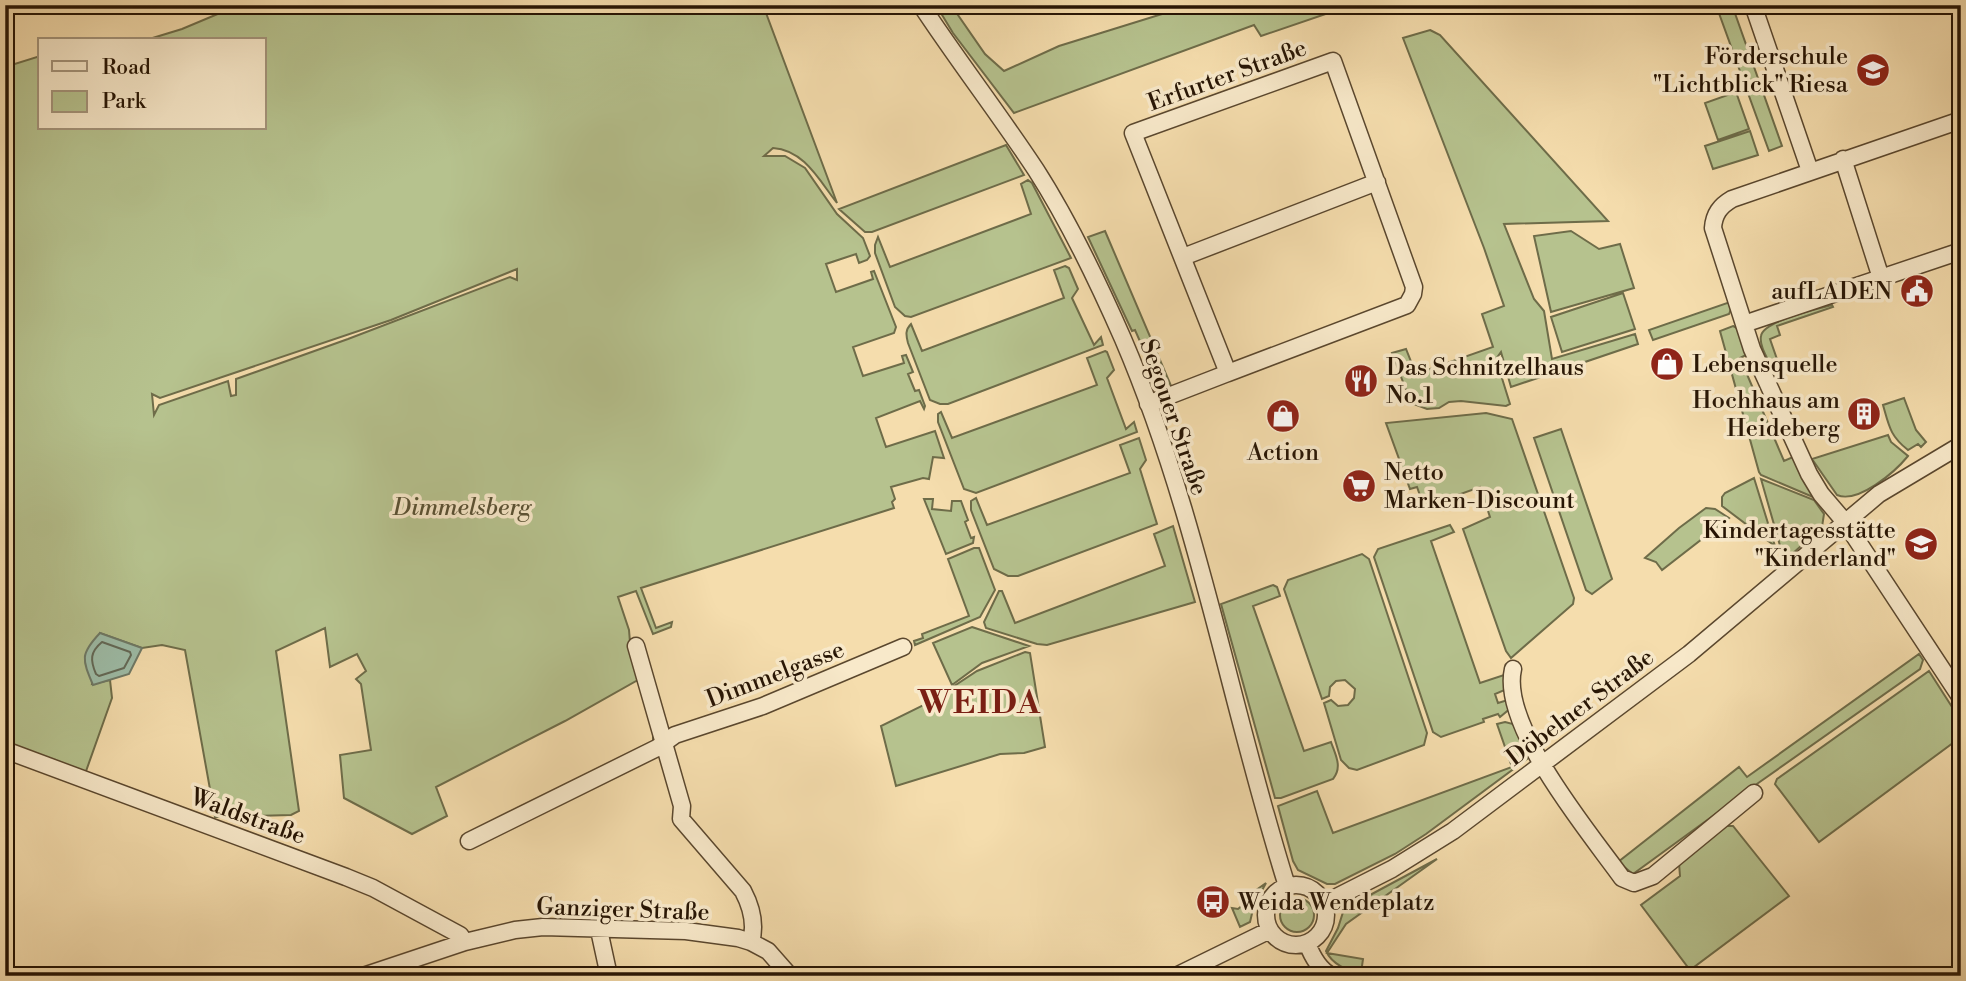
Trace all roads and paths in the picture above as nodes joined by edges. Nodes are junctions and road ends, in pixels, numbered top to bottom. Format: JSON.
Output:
{"nodes":[{"id":1,"x":921,"y":5,"type":"edge"},
{"id":2,"x":1753,"y":5,"type":"edge"},
{"id":3,"x":1961,"y":120,"type":"edge"},
{"id":4,"x":1133,"y":133,"type":"junction"},
{"id":5,"x":1117,"y":139,"type":"dead end"},
{"id":6,"x":1843,"y":159,"type":"junction"},
{"id":7,"x":1810,"y":171,"type":"junction"},
{"id":8,"x":1377,"y":182,"type":"junction"},
{"id":9,"x":1961,"y":251,"type":"edge"},
{"id":10,"x":1183,"y":257,"type":"junction"},
{"id":11,"x":1881,"y":278,"type":"junction"},
{"id":12,"x":1743,"y":320,"type":"junction"},
{"id":13,"x":1228,"y":373,"type":"junction"},
{"id":14,"x":1148,"y":404,"type":"junction"},
{"id":15,"x":1961,"y":445,"type":"edge"},
{"id":16,"x":1845,"y":522,"type":"junction"},
{"id":17,"x":636,"y":646,"type":"dead end"},
{"id":18,"x":903,"y":647,"type":"dead end"},
{"id":19,"x":1513,"y":669,"type":"dead end"},
{"id":20,"x":1961,"y":698,"type":"edge"},
{"id":21,"x":664,"y":741,"type":"junction"},
{"id":22,"x":5,"y":750,"type":"edge"},
{"id":23,"x":1541,"y":765,"type":"junction"},
{"id":24,"x":1754,"y":793,"type":"dead end"},
{"id":25,"x":469,"y":841,"type":"dead end"},
{"id":26,"x":1287,"y":886,"type":"junction"},
{"id":27,"x":1325,"y":903,"type":"junction"},
{"id":28,"x":599,"y":930,"type":"junction"},
{"id":29,"x":1270,"y":930,"type":"junction"},
{"id":30,"x":465,"y":942,"type":"junction"},
{"id":31,"x":751,"y":942,"type":"junction"},
{"id":32,"x":1307,"y":943,"type":"junction"},
{"id":33,"x":363,"y":976,"type":"edge"},
{"id":34,"x":609,"y":976,"type":"edge"},
{"id":35,"x":790,"y":976,"type":"edge"},
{"id":36,"x":1176,"y":976,"type":"edge"},
{"id":37,"x":1332,"y":976,"type":"edge"}],
"edges":[{"from":1,"to":14,"type":"street","name":"Segouer Straße"},
{"from":2,"to":7,"type":"street"},
{"from":3,"to":6,"type":"street"},
{"from":4,"to":5,"type":"street","name":"Erfurter Straße"},
{"from":4,"to":8,"type":"street","name":"Erfurter Straße"},
{"from":4,"to":10,"type":"street","name":"Erfurter Straße"},
{"from":6,"to":7,"type":"street"},
{"from":6,"to":11,"type":"street"},
{"from":7,"to":12,"type":"street"},
{"from":8,"to":10,"type":"street"},
{"from":8,"to":13,"type":"street","name":"Erfurter Straße"},
{"from":9,"to":11,"type":"street"},
{"from":10,"to":13,"type":"street","name":"Erfurter Straße"},
{"from":11,"to":12,"type":"street"},
{"from":12,"to":16,"type":"street"},
{"from":13,"to":14,"type":"street","name":"Erfurter Straße"},
{"from":14,"to":26,"type":"street","name":"Segouer Straße"},
{"from":15,"to":16,"type":"street","name":"Döbelner Straße"},
{"from":16,"to":20,"type":"street"},
{"from":16,"to":23,"type":"street","name":"Döbelner Straße"},
{"from":17,"to":21,"type":"street"},
{"from":18,"to":21,"type":"street","name":"Dimmelgasse"},
{"from":19,"to":23,"type":"street"},
{"from":21,"to":25,"type":"street","name":"Dimmelgasse"},
{"from":21,"to":31,"type":"street"},
{"from":22,"to":30,"type":"street","name":"Waldstraße"},
{"from":23,"to":24,"type":"street"},
{"from":23,"to":27,"type":"street","name":"Döbelner Straße"},
{"from":26,"to":27,"type":"street"},
{"from":26,"to":29,"type":"street"},
{"from":27,"to":32,"type":"street"},
{"from":28,"to":30,"type":"street","name":"Ganziger Straße"},
{"from":28,"to":31,"type":"street","name":"Ganziger Straße"},
{"from":28,"to":34,"type":"street"},
{"from":29,"to":32,"type":"street"},
{"from":29,"to":36,"type":"street"},
{"from":30,"to":33,"type":"street","name":"Ganziger Straße"},
{"from":31,"to":35,"type":"street","name":"Ganziger Straße"},
{"from":32,"to":37,"type":"street"}]}
